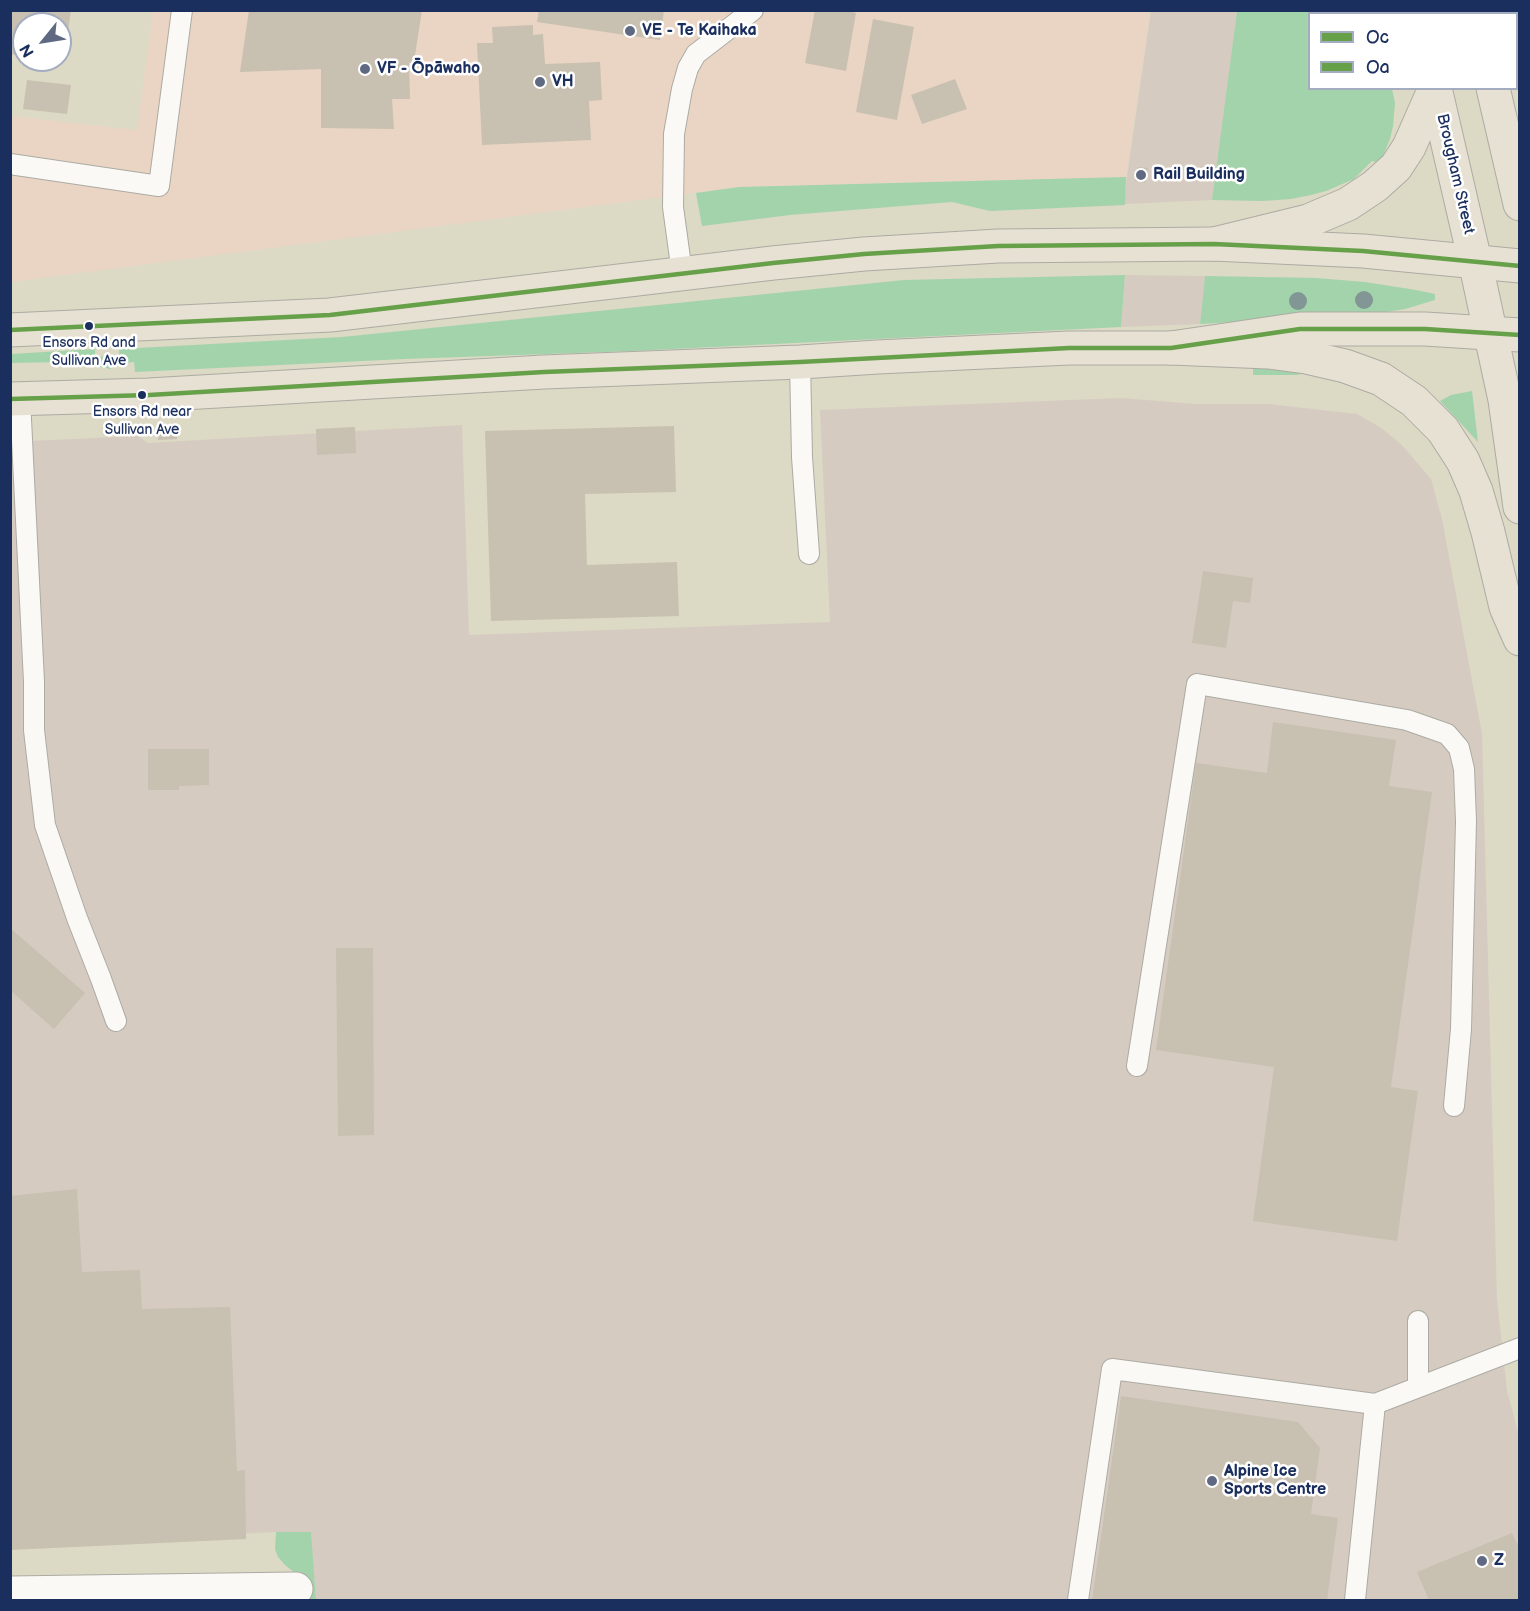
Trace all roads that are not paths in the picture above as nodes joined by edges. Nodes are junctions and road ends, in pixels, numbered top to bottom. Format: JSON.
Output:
{"nodes":[{"id":1,"x":182,"y":10,"type":"edge"},
{"id":2,"x":753,"y":10,"type":"edge"},
{"id":3,"x":1434,"y":90,"type":"edge"},
{"id":4,"x":1435,"y":90,"type":"edge"},
{"id":5,"x":1493,"y":90,"type":"edge"},
{"id":6,"x":10,"y":164,"type":"edge"},
{"id":7,"x":1520,"y":204,"type":"edge"},
{"id":8,"x":1214,"y":244,"type":"junction"},
{"id":9,"x":1475,"y":261,"type":"junction"},
{"id":10,"x":1520,"y":266,"type":"edge"},
{"id":11,"x":682,"y":273,"type":"junction"},
{"id":12,"x":10,"y":330,"type":"edge"},
{"id":13,"x":1505,"y":334,"type":"edge"},
{"id":14,"x":1171,"y":348,"type":"junction"},
{"id":15,"x":800,"y":362,"type":"junction"},
{"id":16,"x":15,"y":399,"type":"edge"},
{"id":17,"x":1520,"y":507,"type":"edge"},
{"id":18,"x":809,"y":554,"type":"dead end"},
{"id":19,"x":1520,"y":639,"type":"edge"},
{"id":20,"x":116,"y":1021,"type":"dead end"},
{"id":21,"x":1137,"y":1066,"type":"dead end"},
{"id":22,"x":1454,"y":1106,"type":"dead end"},
{"id":23,"x":1418,"y":1321,"type":"dead end"},
{"id":24,"x":1520,"y":1348,"type":"edge"},
{"id":25,"x":1418,"y":1386,"type":"junction"},
{"id":26,"x":1376,"y":1404,"type":"junction"},
{"id":27,"x":296,"y":1589,"type":"dead end"},
{"id":28,"x":10,"y":1593,"type":"edge"},
{"id":29,"x":1078,"y":1600,"type":"edge"},
{"id":30,"x":1355,"y":1600,"type":"edge"}],
"edges":[{"from":1,"to":6,"type":"lane"},
{"from":2,"to":11,"type":"lane"},
{"from":3,"to":8,"type":"main road"},
{"from":4,"to":9,"type":"main road","name":"Brougham Street"},
{"from":5,"to":7,"type":"main road"},
{"from":8,"to":9,"type":"main road"},
{"from":8,"to":11,"type":"main road"},
{"from":9,"to":10,"type":"main road"},
{"from":9,"to":13,"type":"main road","name":"Brougham Street"},
{"from":11,"to":12,"type":"main road"},
{"from":13,"to":14,"type":"main road"},
{"from":13,"to":17,"type":"main road","name":"Brougham Street"},
{"from":14,"to":15,"type":"main road"},
{"from":14,"to":19,"type":"main road"},
{"from":15,"to":16,"type":"main road"},
{"from":15,"to":18,"type":"lane"},
{"from":16,"to":20,"type":"lane"},
{"from":21,"to":22,"type":"lane"},
{"from":23,"to":25,"type":"lane"},
{"from":24,"to":25,"type":"lane"},
{"from":25,"to":26,"type":"lane"},
{"from":26,"to":29,"type":"lane"},
{"from":26,"to":30,"type":"lane"},
{"from":27,"to":28,"type":"street"}]}
